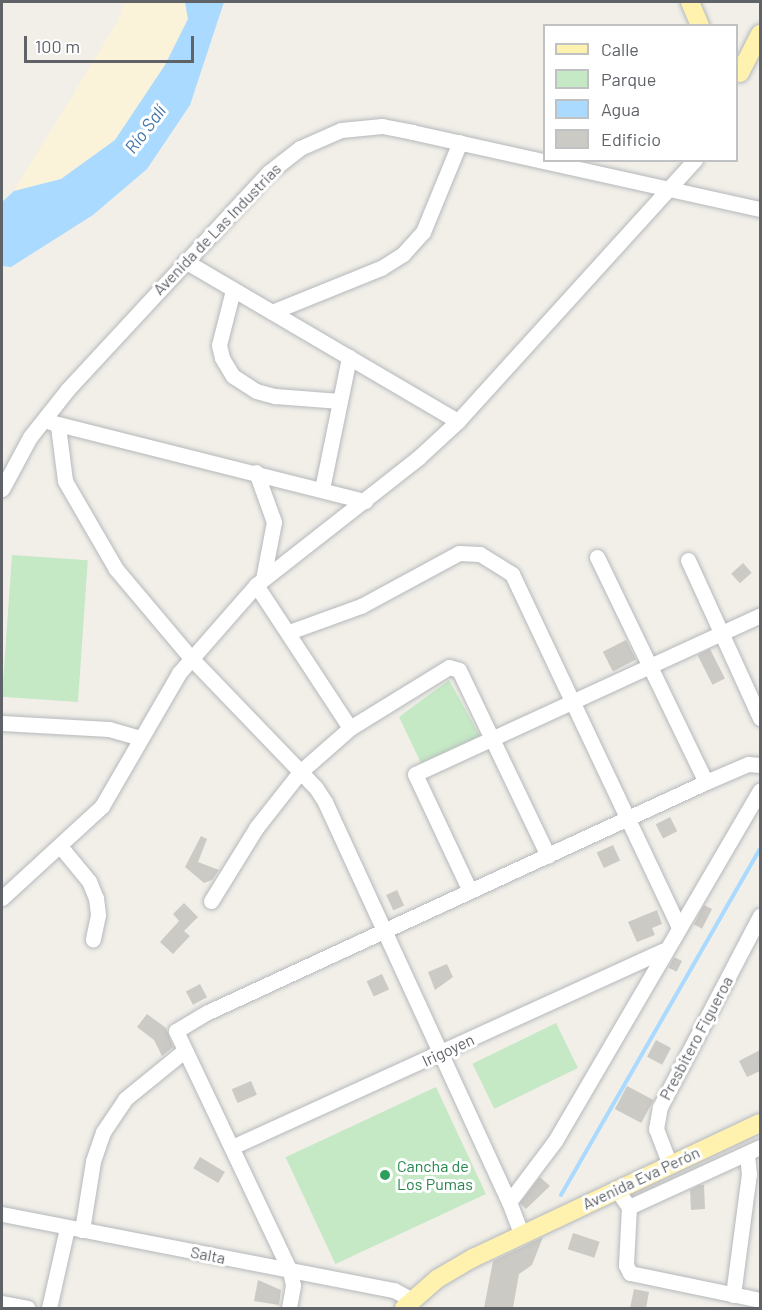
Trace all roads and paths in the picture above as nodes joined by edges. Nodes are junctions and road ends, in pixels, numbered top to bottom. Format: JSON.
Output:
{"nodes":[{"id":1,"x":690,"y":2,"type":"edge"},
{"id":2,"x":699,"y":24,"type":"edge"},
{"id":3,"x":760,"y":34,"type":"edge"},
{"id":4,"x":760,"y":72,"type":"edge"},
{"id":5,"x":738,"y":75,"type":"edge"},
{"id":6,"x":460,"y":142,"type":"junction"},
{"id":7,"x":543,"y":160,"type":"edge"},
{"id":8,"x":552,"y":162,"type":"edge"},
{"id":9,"x":693,"y":162,"type":"edge"},
{"id":10,"x":671,"y":188,"type":"junction"},
{"id":11,"x":760,"y":209,"type":"edge"},
{"id":12,"x":185,"y":261,"type":"junction"},
{"id":13,"x":233,"y":290,"type":"junction"},
{"id":14,"x":272,"y":312,"type":"junction"},
{"id":15,"x":349,"y":357,"type":"junction"},
{"id":16,"x":340,"y":401,"type":"junction"},
{"id":17,"x":458,"y":421,"type":"junction"},
{"id":18,"x":51,"y":422,"type":"junction"},
{"id":19,"x":256,"y":472,"type":"junction"},
{"id":20,"x":2,"y":489,"type":"edge"},
{"id":21,"x":322,"y":489,"type":"junction"},
{"id":22,"x":365,"y":501,"type":"junction"},
{"id":23,"x":597,"y":557,"type":"dead end"},
{"id":24,"x":688,"y":560,"type":"dead end"},
{"id":25,"x":260,"y":582,"type":"junction"},
{"id":26,"x":760,"y":615,"type":"edge"},
{"id":27,"x":290,"y":632,"type":"junction"},
{"id":28,"x":721,"y":633,"type":"junction"},
{"id":29,"x":191,"y":658,"type":"junction"},
{"id":30,"x":650,"y":664,"type":"junction"},
{"id":31,"x":572,"y":701,"type":"junction"},
{"id":32,"x":760,"y":718,"type":"edge"},
{"id":33,"x":2,"y":723,"type":"edge"},
{"id":34,"x":350,"y":728,"type":"junction"},
{"id":35,"x":141,"y":738,"type":"junction"},
{"id":36,"x":492,"y":738,"type":"junction"},
{"id":37,"x":760,"y":765,"type":"edge"},
{"id":38,"x":300,"y":772,"type":"junction"},
{"id":39,"x":706,"y":782,"type":"junction"},
{"id":40,"x":760,"y":790,"type":"edge"},
{"id":41,"x":628,"y":818,"type":"junction"},
{"id":42,"x":60,"y":846,"type":"junction"},
{"id":43,"x":548,"y":855,"type":"junction"},
{"id":44,"x":470,"y":891,"type":"junction"},
{"id":45,"x":2,"y":898,"type":"edge"},
{"id":46,"x":211,"y":901,"type":"dead end"},
{"id":47,"x":760,"y":916,"type":"edge"},
{"id":48,"x":679,"y":927,"type":"junction"},
{"id":49,"x":387,"y":931,"type":"junction"},
{"id":50,"x":93,"y":939,"type":"dead end"},
{"id":51,"x":663,"y":951,"type":"junction"},
{"id":52,"x":185,"y":1050,"type":"junction"},
{"id":53,"x":442,"y":1053,"type":"junction"},
{"id":54,"x":760,"y":1123,"type":"edge"},
{"id":55,"x":232,"y":1147,"type":"junction"},
{"id":56,"x":700,"y":1151,"type":"junction"},
{"id":57,"x":754,"y":1151,"type":"edge"},
{"id":58,"x":670,"y":1165,"type":"junction"},
{"id":59,"x":712,"y":1170,"type":"junction"},
{"id":60,"x":617,"y":1190,"type":"junction"},
{"id":61,"x":509,"y":1202,"type":"junction"},
{"id":62,"x":629,"y":1207,"type":"junction"},
{"id":63,"x":2,"y":1214,"type":"edge"},
{"id":64,"x":74,"y":1229,"type":"junction"},
{"id":65,"x":521,"y":1233,"type":"junction"},
{"id":66,"x":290,"y":1271,"type":"junction"},
{"id":67,"x":733,"y":1295,"type":"junction"},
{"id":68,"x":760,"y":1300,"type":"edge"},
{"id":69,"x":2,"y":1303,"type":"edge"},
{"id":70,"x":408,"y":1304,"type":"edge"},
{"id":71,"x":28,"y":1308,"type":"edge"},
{"id":72,"x":49,"y":1308,"type":"edge"},
{"id":73,"x":289,"y":1308,"type":"edge"}],
"edges":[{"from":1,"to":2,"type":"main road"},
{"from":3,"to":5,"type":"main road"},
{"from":4,"to":5,"type":"main road"},
{"from":6,"to":7,"type":"street","name":"Avenida de Las Industrias"},
{"from":6,"to":12,"type":"street","name":"Avenida de Las Industrias"},
{"from":6,"to":14,"type":"street"},
{"from":8,"to":10,"type":"street","name":"Avenida de Las Industrias"},
{"from":9,"to":10,"type":"street"},
{"from":10,"to":11,"type":"street","name":"Avenida de Las Industrias"},
{"from":10,"to":17,"type":"street"},
{"from":12,"to":13,"type":"street"},
{"from":12,"to":18,"type":"street","name":"Avenida de Las Industrias"},
{"from":13,"to":14,"type":"street"},
{"from":13,"to":16,"type":"street"},
{"from":14,"to":15,"type":"street"},
{"from":15,"to":16,"type":"street"},
{"from":15,"to":17,"type":"street"},
{"from":16,"to":21,"type":"street"},
{"from":17,"to":22,"type":"street"},
{"from":18,"to":19,"type":"street"},
{"from":18,"to":20,"type":"street","name":"Avenida de Las Industrias"},
{"from":18,"to":29,"type":"street"},
{"from":19,"to":21,"type":"street"},
{"from":19,"to":25,"type":"street"},
{"from":21,"to":22,"type":"street"},
{"from":22,"to":25,"type":"street"},
{"from":23,"to":30,"type":"street"},
{"from":24,"to":28,"type":"street"},
{"from":25,"to":27,"type":"street"},
{"from":25,"to":29,"type":"street"},
{"from":26,"to":28,"type":"street"},
{"from":27,"to":31,"type":"street"},
{"from":27,"to":34,"type":"street"},
{"from":28,"to":30,"type":"street"},
{"from":28,"to":32,"type":"street"},
{"from":29,"to":35,"type":"street"},
{"from":29,"to":38,"type":"street"},
{"from":30,"to":31,"type":"street"},
{"from":30,"to":39,"type":"street"},
{"from":31,"to":36,"type":"street"},
{"from":31,"to":41,"type":"street"},
{"from":33,"to":35,"type":"street"},
{"from":34,"to":36,"type":"street"},
{"from":34,"to":38,"type":"street"},
{"from":35,"to":42,"type":"street"},
{"from":36,"to":43,"type":"street"},
{"from":36,"to":44,"type":"street"},
{"from":37,"to":39,"type":"street"},
{"from":38,"to":46,"type":"street"},
{"from":38,"to":49,"type":"street"},
{"from":39,"to":41,"type":"street"},
{"from":40,"to":48,"type":"street"},
{"from":41,"to":43,"type":"street"},
{"from":41,"to":48,"type":"street"},
{"from":42,"to":45,"type":"street"},
{"from":42,"to":50,"type":"street"},
{"from":43,"to":44,"type":"street"},
{"from":44,"to":49,"type":"street"},
{"from":47,"to":58,"type":"street","name":"Presbitero Figueroa"},
{"from":48,"to":51,"type":"street"},
{"from":49,"to":52,"type":"street"},
{"from":49,"to":53,"type":"street"},
{"from":51,"to":53,"type":"street","name":"Irigoyen"},
{"from":51,"to":61,"type":"street"},
{"from":52,"to":55,"type":"street"},
{"from":52,"to":64,"type":"street"},
{"from":53,"to":55,"type":"street","name":"Irigoyen"},
{"from":53,"to":61,"type":"street"},
{"from":54,"to":56,"type":"main road","name":"Avenida Eva Perón"},
{"from":55,"to":66,"type":"street"},
{"from":56,"to":58,"type":"main road","name":"Avenida Eva Perón"},
{"from":56,"to":59,"type":"street"},
{"from":57,"to":59,"type":"street"},
{"from":57,"to":67,"type":"street"},
{"from":58,"to":60,"type":"main road","name":"Avenida Eva Perón"},
{"from":59,"to":62,"type":"street"},
{"from":60,"to":62,"type":"street"},
{"from":60,"to":65,"type":"main road","name":"Avenida Eva Perón"},
{"from":61,"to":65,"type":"street"},
{"from":62,"to":67,"type":"street"},
{"from":63,"to":64,"type":"street","name":"Salta"},
{"from":64,"to":66,"type":"street","name":"Salta"},
{"from":64,"to":72,"type":"street"},
{"from":65,"to":70,"type":"main road","name":"Avenida Eva Perón"},
{"from":66,"to":70,"type":"street","name":"Salta"},
{"from":66,"to":73,"type":"street"},
{"from":67,"to":68,"type":"street"},
{"from":69,"to":71,"type":"street"}]}
